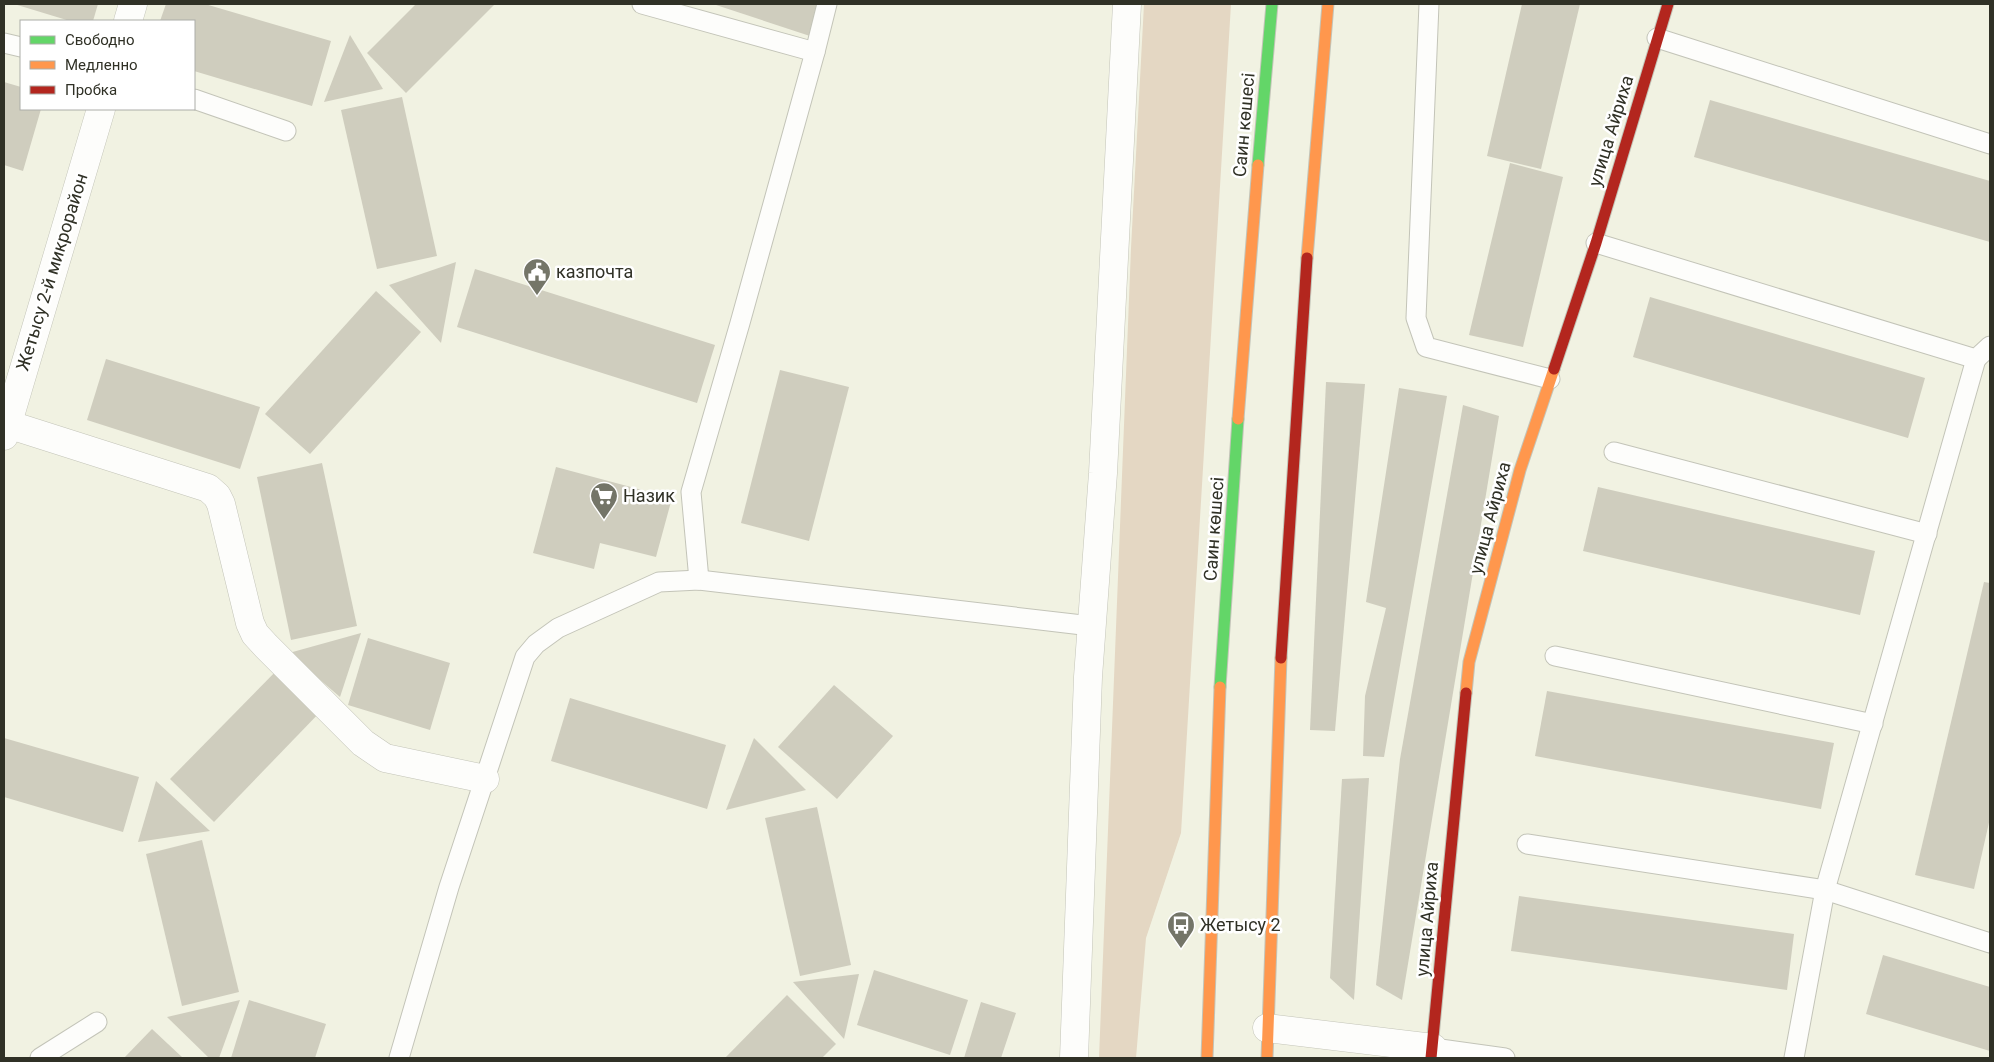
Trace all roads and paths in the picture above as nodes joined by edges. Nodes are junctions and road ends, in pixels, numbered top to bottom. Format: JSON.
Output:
{"nodes":[{"id":1,"x":133,"y":4,"type":"edge"},
{"id":2,"x":642,"y":4,"type":"edge"},
{"id":3,"x":828,"y":4,"type":"edge"},
{"id":4,"x":1127,"y":4,"type":"edge"},
{"id":5,"x":1272,"y":4,"type":"edge"},
{"id":6,"x":1328,"y":4,"type":"edge"},
{"id":7,"x":1428,"y":4,"type":"edge"},
{"id":8,"x":1668,"y":4,"type":"edge"},
{"id":9,"x":128,"y":20,"type":"edge"},
{"id":10,"x":1658,"y":38,"type":"junction"},
{"id":11,"x":4,"y":43,"type":"edge"},
{"id":12,"x":20,"y":47,"type":"edge"},
{"id":13,"x":815,"y":52,"type":"junction"},
{"id":14,"x":195,"y":99,"type":"edge"},
{"id":15,"x":101,"y":110,"type":"edge"},
{"id":16,"x":286,"y":131,"type":"dead end"},
{"id":17,"x":1990,"y":144,"type":"edge"},
{"id":18,"x":1596,"y":243,"type":"junction"},
{"id":19,"x":1990,"y":346,"type":"edge"},
{"id":20,"x":1976,"y":359,"type":"junction"},
{"id":21,"x":1550,"y":379,"type":"junction"},
{"id":22,"x":5,"y":430,"type":"edge"},
{"id":23,"x":1614,"y":452,"type":"dead end"},
{"id":24,"x":1927,"y":534,"type":"junction"},
{"id":25,"x":699,"y":580,"type":"junction"},
{"id":26,"x":1092,"y":626,"type":"junction"},
{"id":27,"x":1555,"y":656,"type":"dead end"},
{"id":28,"x":1873,"y":724,"type":"junction"},
{"id":29,"x":485,"y":779,"type":"junction"},
{"id":30,"x":1527,"y":844,"type":"dead end"},
{"id":31,"x":1825,"y":890,"type":"junction"},
{"id":32,"x":1990,"y":943,"type":"edge"},
{"id":33,"x":97,"y":1022,"type":"dead end"},
{"id":34,"x":1267,"y":1028,"type":"junction"},
{"id":35,"x":1432,"y":1053,"type":"edge"},
{"id":36,"x":40,"y":1058,"type":"edge"},
{"id":37,"x":399,"y":1058,"type":"edge"},
{"id":38,"x":1074,"y":1058,"type":"edge"},
{"id":39,"x":1207,"y":1058,"type":"edge"},
{"id":40,"x":1267,"y":1058,"type":"edge"},
{"id":41,"x":1505,"y":1058,"type":"edge"},
{"id":42,"x":1794,"y":1058,"type":"edge"}],
"edges":[{"from":1,"to":9,"type":"street"},
{"from":2,"to":13,"type":"lane"},
{"from":3,"to":13,"type":"lane"},
{"from":4,"to":26,"type":"street"},
{"from":5,"to":39,"type":"main road","name":"Саин көшесі"},
{"from":6,"to":34,"type":"main road"},
{"from":7,"to":21,"type":"lane"},
{"from":8,"to":10,"type":"main road","name":"улица Айриха"},
{"from":10,"to":17,"type":"lane"},
{"from":10,"to":18,"type":"main road","name":"улица Айриха"},
{"from":11,"to":12,"type":"lane"},
{"from":13,"to":25,"type":"lane"},
{"from":14,"to":16,"type":"lane"},
{"from":15,"to":22,"type":"street","name":"Жетысу 2-й микрорайон"},
{"from":18,"to":20,"type":"lane"},
{"from":18,"to":21,"type":"main road","name":"улица Айриха"},
{"from":19,"to":20,"type":"lane"},
{"from":20,"to":24,"type":"lane"},
{"from":21,"to":35,"type":"main road","name":"улица Айриха"},
{"from":22,"to":29,"type":"street"},
{"from":23,"to":24,"type":"lane"},
{"from":24,"to":28,"type":"lane"},
{"from":25,"to":26,"type":"lane"},
{"from":25,"to":29,"type":"lane"},
{"from":26,"to":38,"type":"street"},
{"from":27,"to":28,"type":"lane"},
{"from":28,"to":31,"type":"lane"},
{"from":29,"to":37,"type":"lane"},
{"from":30,"to":31,"type":"lane"},
{"from":31,"to":32,"type":"lane"},
{"from":31,"to":42,"type":"lane"},
{"from":33,"to":36,"type":"lane"},
{"from":34,"to":35,"type":"street"},
{"from":34,"to":40,"type":"main road"},
{"from":35,"to":41,"type":"lane"}]}
